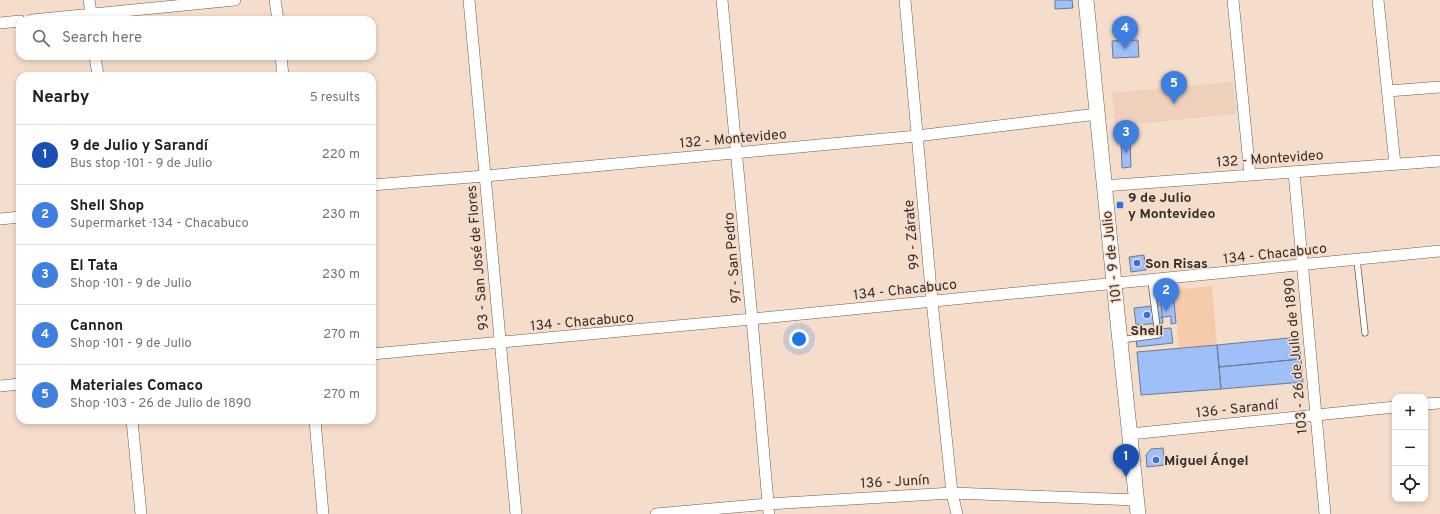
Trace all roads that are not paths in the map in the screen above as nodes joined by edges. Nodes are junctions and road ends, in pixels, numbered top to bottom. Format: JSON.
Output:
{"nodes":[{"id":1,"x":88,"y":0,"type":"edge"},
{"id":2,"x":235,"y":0,"type":"edge"},
{"id":3,"x":275,"y":0,"type":"edge"},
{"id":4,"x":468,"y":0,"type":"edge"},
{"id":5,"x":722,"y":0,"type":"edge"},
{"id":6,"x":905,"y":0,"type":"edge"},
{"id":7,"x":1086,"y":0,"type":"edge"},
{"id":8,"x":1233,"y":0,"type":"edge"},
{"id":9,"x":1378,"y":0,"type":"edge"},
{"id":10,"x":92,"y":16,"type":"edge"},
{"id":11,"x":100,"y":16,"type":"edge"},
{"id":12,"x":277,"y":16,"type":"edge"},
{"id":13,"x":16,"y":21,"type":"edge"},
{"id":14,"x":0,"y":23,"type":"edge"},
{"id":15,"x":96,"y":60,"type":"edge"},
{"id":16,"x":281,"y":60,"type":"edge"},
{"id":17,"x":98,"y":72,"type":"edge"},
{"id":18,"x":283,"y":72,"type":"edge"},
{"id":19,"x":1440,"y":87,"type":"edge"},
{"id":20,"x":1388,"y":91,"type":"junction"},
{"id":21,"x":1097,"y":114,"type":"junction"},
{"id":22,"x":917,"y":136,"type":"junction"},
{"id":23,"x":737,"y":153,"type":"junction"},
{"id":24,"x":1440,"y":161,"type":"edge"},
{"id":25,"x":1395,"y":164,"type":"junction"},
{"id":26,"x":1294,"y":172,"type":"junction"},
{"id":27,"x":1250,"y":175,"type":"junction"},
{"id":28,"x":485,"y":176,"type":"junction"},
{"id":29,"x":376,"y":185,"type":"edge"},
{"id":30,"x":1103,"y":186,"type":"junction"},
{"id":31,"x":16,"y":217,"type":"edge"},
{"id":32,"x":0,"y":219,"type":"edge"},
{"id":33,"x":1440,"y":252,"type":"edge"},
{"id":34,"x":1357,"y":260,"type":"junction"},
{"id":35,"x":1302,"y":265,"type":"junction"},
{"id":36,"x":1151,"y":281,"type":"junction"},
{"id":37,"x":1115,"y":285,"type":"junction"},
{"id":38,"x":932,"y":301,"type":"junction"},
{"id":39,"x":752,"y":320,"type":"junction"},
{"id":40,"x":1365,"y":333,"type":"dead end"},
{"id":41,"x":1120,"y":340,"type":"junction"},
{"id":42,"x":499,"y":343,"type":"junction"},
{"id":43,"x":376,"y":354,"type":"edge"},
{"id":44,"x":16,"y":384,"type":"edge"},
{"id":45,"x":0,"y":386,"type":"edge"},
{"id":46,"x":1440,"y":403,"type":"edge"},
{"id":47,"x":1428,"y":404,"type":"edge"},
{"id":48,"x":1392,"y":407,"type":"edge"},
{"id":49,"x":1316,"y":415,"type":"junction"},
{"id":50,"x":132,"y":424,"type":"edge"},
{"id":51,"x":315,"y":424,"type":"edge"},
{"id":52,"x":1130,"y":434,"type":"junction"},
{"id":53,"x":952,"y":492,"type":"junction"},
{"id":54,"x":1137,"y":507,"type":"edge"},
{"id":55,"x":768,"y":509,"type":"edge"},
{"id":56,"x":141,"y":514,"type":"edge"},
{"id":57,"x":324,"y":514,"type":"edge"},
{"id":58,"x":516,"y":514,"type":"edge"},
{"id":59,"x":656,"y":514,"type":"edge"},
{"id":60,"x":957,"y":514,"type":"edge"},
{"id":61,"x":1325,"y":514,"type":"edge"}],
"edges":[{"from":1,"to":10,"type":"street"},
{"from":2,"to":11,"type":"street"},
{"from":3,"to":12,"type":"street"},
{"from":4,"to":28,"type":"street","name":"93 - San José de Flores"},
{"from":5,"to":23,"type":"street","name":"97 - San Pedro"},
{"from":6,"to":22,"type":"street","name":"99 - Zárate"},
{"from":7,"to":21,"type":"street","name":"101 - 9 de Julio"},
{"from":8,"to":27,"type":"street"},
{"from":9,"to":20,"type":"street"},
{"from":13,"to":14,"type":"street"},
{"from":15,"to":17,"type":"street"},
{"from":16,"to":18,"type":"street"},
{"from":19,"to":20,"type":"street"},
{"from":20,"to":25,"type":"street"},
{"from":21,"to":22,"type":"street","name":"132 - Montevideo"},
{"from":21,"to":30,"type":"street","name":"101 - 9 de Julio"},
{"from":22,"to":23,"type":"street","name":"132 - Montevideo"},
{"from":22,"to":38,"type":"street","name":"99 - Zárate"},
{"from":23,"to":28,"type":"street","name":"132 - Montevideo"},
{"from":23,"to":39,"type":"street","name":"97 - San Pedro"},
{"from":24,"to":25,"type":"street","name":"132 - Montevideo"},
{"from":25,"to":26,"type":"street","name":"132 - Montevideo"},
{"from":26,"to":27,"type":"street","name":"132 - Montevideo"},
{"from":26,"to":35,"type":"street","name":"103 - 26 de Julio de 1890"},
{"from":27,"to":30,"type":"street","name":"132 - Montevideo"},
{"from":28,"to":29,"type":"street","name":"132 - Montevideo"},
{"from":28,"to":42,"type":"street","name":"93 - San José de Flores"},
{"from":30,"to":37,"type":"street","name":"101 - 9 de Julio"},
{"from":31,"to":32,"type":"street"},
{"from":33,"to":34,"type":"street","name":"134 - Chacabuco"},
{"from":34,"to":35,"type":"street","name":"134 - Chacabuco"},
{"from":34,"to":40,"type":"lane"},
{"from":35,"to":36,"type":"street","name":"134 - Chacabuco"},
{"from":35,"to":49,"type":"street","name":"103 - 26 de Julio de 1890"},
{"from":36,"to":37,"type":"street","name":"134 - Chacabuco"},
{"from":36,"to":41,"type":"lane"},
{"from":37,"to":38,"type":"street","name":"134 - Chacabuco"},
{"from":37,"to":41,"type":"street","name":"101 - 9 de Julio"},
{"from":38,"to":39,"type":"street","name":"134 - Chacabuco"},
{"from":38,"to":53,"type":"street","name":"99 - Zárate"},
{"from":39,"to":42,"type":"street","name":"134 - Chacabuco"},
{"from":39,"to":55,"type":"street","name":"97 - San Pedro"},
{"from":41,"to":52,"type":"street","name":"101 - 9 de Julio"},
{"from":42,"to":43,"type":"street","name":"134 - Chacabuco"},
{"from":42,"to":58,"type":"street","name":"93 - San José de Flores"},
{"from":44,"to":45,"type":"street"},
{"from":46,"to":47,"type":"street"},
{"from":48,"to":49,"type":"street","name":"136 - Sarandí"},
{"from":49,"to":52,"type":"street","name":"136 - Sarandí"},
{"from":49,"to":61,"type":"street","name":"103 - 26 de Julio de 1890"},
{"from":50,"to":56,"type":"street"},
{"from":51,"to":57,"type":"street"},
{"from":52,"to":54,"type":"street","name":"101 - 9 de Julio"},
{"from":53,"to":54,"type":"street","name":"136 - Junín"},
{"from":53,"to":55,"type":"street","name":"136 - Junín"},
{"from":53,"to":60,"type":"street","name":"99 - Zárate"},
{"from":55,"to":59,"type":"street","name":"136 - Junín"}]}
